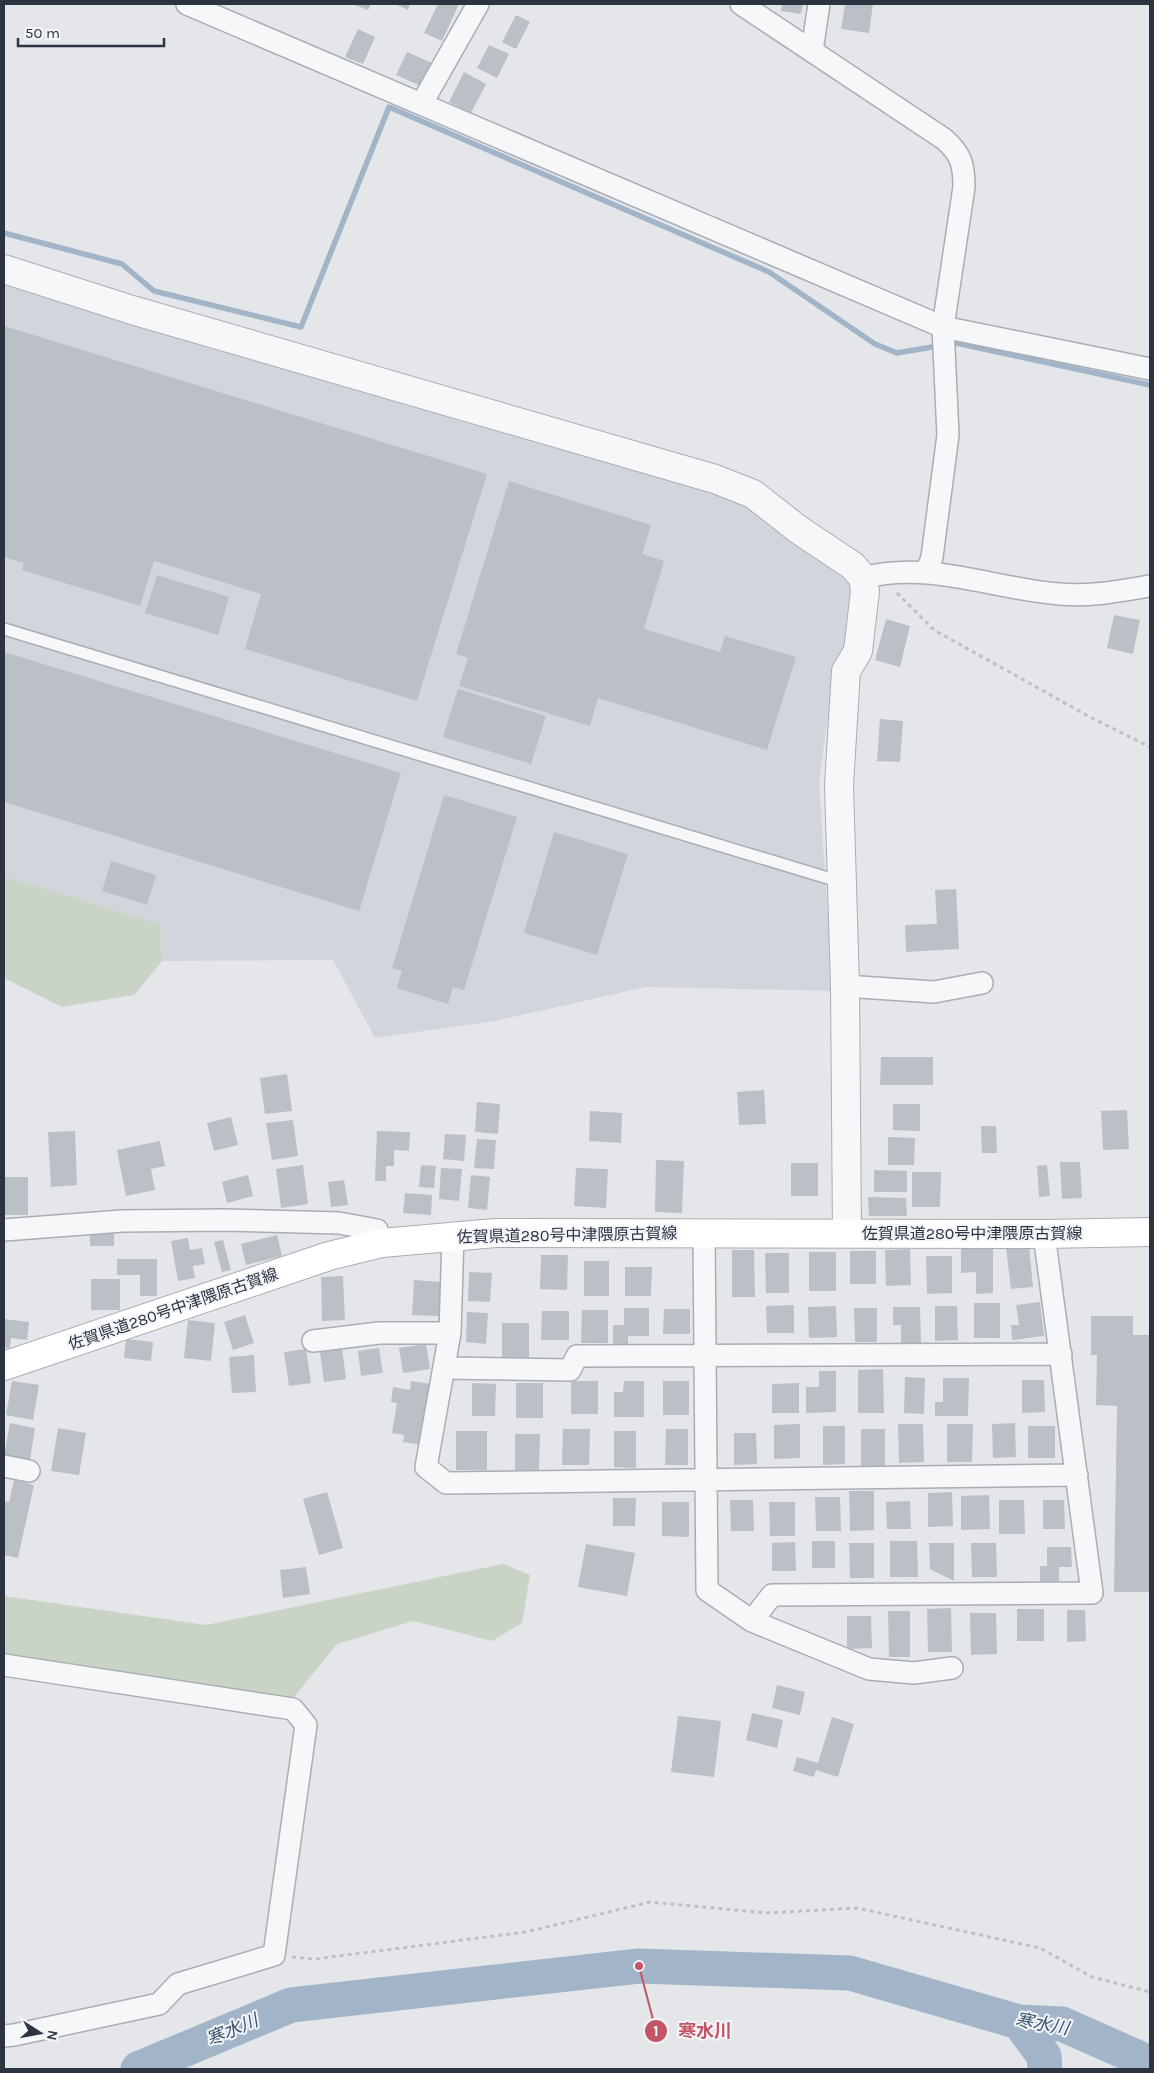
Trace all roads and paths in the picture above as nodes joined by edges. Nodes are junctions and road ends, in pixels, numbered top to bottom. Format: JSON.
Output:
{"nodes":[{"id":1,"x":187,"y":4,"type":"edge"},
{"id":2,"x":478,"y":4,"type":"edge"},
{"id":3,"x":741,"y":4,"type":"edge"},
{"id":4,"x":819,"y":4,"type":"edge"},
{"id":5,"x":812,"y":52,"type":"junction"},
{"id":6,"x":422,"y":103,"type":"junction"},
{"id":7,"x":4,"y":269,"type":"edge"},
{"id":8,"x":943,"y":327,"type":"junction"},
{"id":9,"x":1150,"y":368,"type":"edge"},
{"id":10,"x":923,"y":572,"type":"junction"},
{"id":11,"x":863,"y":578,"type":"junction"},
{"id":12,"x":1150,"y":586,"type":"edge"},
{"id":13,"x":4,"y":629,"type":"edge"},
{"id":14,"x":1150,"y":748,"type":"edge"},
{"id":15,"x":841,"y":882,"type":"junction"},
{"id":16,"x":982,"y":983,"type":"dead end"},
{"id":17,"x":845,"y":986,"type":"junction"},
{"id":18,"x":4,"y":1230,"type":"edge"},
{"id":19,"x":1150,"y":1232,"type":"edge"},
{"id":20,"x":704,"y":1233,"type":"junction"},
{"id":21,"x":847,"y":1233,"type":"junction"},
{"id":22,"x":1044,"y":1234,"type":"junction"},
{"id":23,"x":453,"y":1236,"type":"junction"},
{"id":24,"x":382,"y":1243,"type":"junction"},
{"id":25,"x":450,"y":1333,"type":"junction"},
{"id":26,"x":313,"y":1341,"type":"dead end"},
{"id":27,"x":1061,"y":1354,"type":"junction"},
{"id":28,"x":705,"y":1355,"type":"junction"},
{"id":29,"x":4,"y":1366,"type":"edge"},
{"id":30,"x":444,"y":1368,"type":"junction"},
{"id":31,"x":4,"y":1466,"type":"edge"},
{"id":32,"x":29,"y":1471,"type":"dead end"},
{"id":33,"x":1077,"y":1475,"type":"junction"},
{"id":34,"x":706,"y":1480,"type":"junction"},
{"id":35,"x":752,"y":1621,"type":"junction"},
{"id":36,"x":4,"y":1665,"type":"edge"},
{"id":37,"x":952,"y":1668,"type":"dead end"},
{"id":38,"x":274,"y":1955,"type":"junction"},
{"id":39,"x":1150,"y":1992,"type":"edge"},
{"id":40,"x":4,"y":2036,"type":"edge"}],
"edges":[{"from":1,"to":6,"type":"street"},
{"from":2,"to":6,"type":"street"},
{"from":3,"to":5,"type":"street"},
{"from":4,"to":5,"type":"street"},
{"from":5,"to":8,"type":"street"},
{"from":6,"to":8,"type":"street"},
{"from":7,"to":11,"type":"street"},
{"from":8,"to":9,"type":"street"},
{"from":8,"to":10,"type":"street"},
{"from":10,"to":11,"type":"street"},
{"from":10,"to":12,"type":"street"},
{"from":11,"to":14,"type":"path"},
{"from":11,"to":15,"type":"street"},
{"from":13,"to":15,"type":"lane"},
{"from":15,"to":17,"type":"street"},
{"from":16,"to":17,"type":"street"},
{"from":17,"to":21,"type":"street"},
{"from":18,"to":24,"type":"street"},
{"from":19,"to":22,"type":"main road","name":"佐賀県道280号中津隈原古賀線"},
{"from":20,"to":21,"type":"main road","name":"佐賀県道280号中津隈原古賀線"},
{"from":20,"to":23,"type":"main road","name":"佐賀県道280号中津隈原古賀線"},
{"from":20,"to":28,"type":"street"},
{"from":21,"to":22,"type":"main road","name":"佐賀県道280号中津隈原古賀線"},
{"from":22,"to":27,"type":"street"},
{"from":23,"to":24,"type":"main road","name":"佐賀県道280号中津隈原古賀線"},
{"from":23,"to":25,"type":"street"},
{"from":24,"to":29,"type":"main road","name":"佐賀県道280号中津隈原古賀線"},
{"from":25,"to":26,"type":"street"},
{"from":25,"to":30,"type":"street"},
{"from":27,"to":28,"type":"street"},
{"from":27,"to":33,"type":"street"},
{"from":28,"to":30,"type":"street"},
{"from":28,"to":34,"type":"street"},
{"from":30,"to":34,"type":"street"},
{"from":31,"to":32,"type":"street"},
{"from":33,"to":34,"type":"street"},
{"from":33,"to":35,"type":"street"},
{"from":34,"to":35,"type":"street"},
{"from":35,"to":37,"type":"street"},
{"from":36,"to":38,"type":"street"},
{"from":38,"to":39,"type":"path"},
{"from":38,"to":40,"type":"street"}]}
